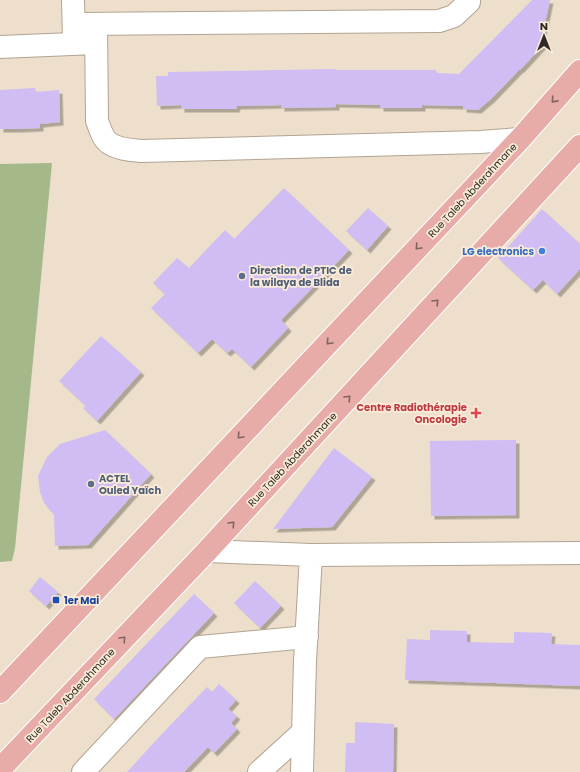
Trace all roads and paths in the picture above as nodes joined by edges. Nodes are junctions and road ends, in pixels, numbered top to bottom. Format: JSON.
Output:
{"nodes":[{"id":1,"x":73,"y":0,"type":"edge"},
{"id":2,"x":469,"y":0,"type":"edge"},
{"id":3,"x":74,"y":34,"type":"junction"},
{"id":4,"x":96,"y":34,"type":"junction"},
{"id":5,"x":0,"y":47,"type":"edge"},
{"id":6,"x":580,"y":71,"type":"edge"},
{"id":7,"x":520,"y":139,"type":"junction"},
{"id":8,"x":580,"y":146,"type":"edge"},
{"id":9,"x":207,"y":551,"type":"junction"},
{"id":10,"x":580,"y":553,"type":"edge"},
{"id":11,"x":311,"y":555,"type":"junction"},
{"id":12,"x":307,"y":636,"type":"junction"},
{"id":13,"x":0,"y":692,"type":"edge"},
{"id":14,"x":303,"y":732,"type":"junction"},
{"id":15,"x":0,"y":769,"type":"edge"},
{"id":16,"x":83,"y":772,"type":"edge"},
{"id":17,"x":259,"y":772,"type":"edge"},
{"id":18,"x":302,"y":772,"type":"edge"}],
"edges":[{"from":1,"to":3,"type":"street"},
{"from":2,"to":4,"type":"street"},
{"from":3,"to":4,"type":"street"},
{"from":3,"to":5,"type":"street"},
{"from":4,"to":7,"type":"street"},
{"from":6,"to":7,"type":"main road","name":"Rue Taleb Abderahmane","one_way":true},
{"from":7,"to":13,"type":"main road","name":"Rue Taleb Abderahmane","one_way":true},
{"from":9,"to":8,"type":"main road","name":"Rue Taleb Abderahmane","one_way":true},
{"from":9,"to":11,"type":"street"},
{"from":15,"to":9,"type":"main road","name":"Rue Taleb Abderahmane","one_way":true},
{"from":10,"to":11,"type":"street"},
{"from":11,"to":12,"type":"street"},
{"from":12,"to":14,"type":"street"},
{"from":12,"to":16,"type":"street"},
{"from":14,"to":17,"type":"street"},
{"from":14,"to":18,"type":"street"}]}
